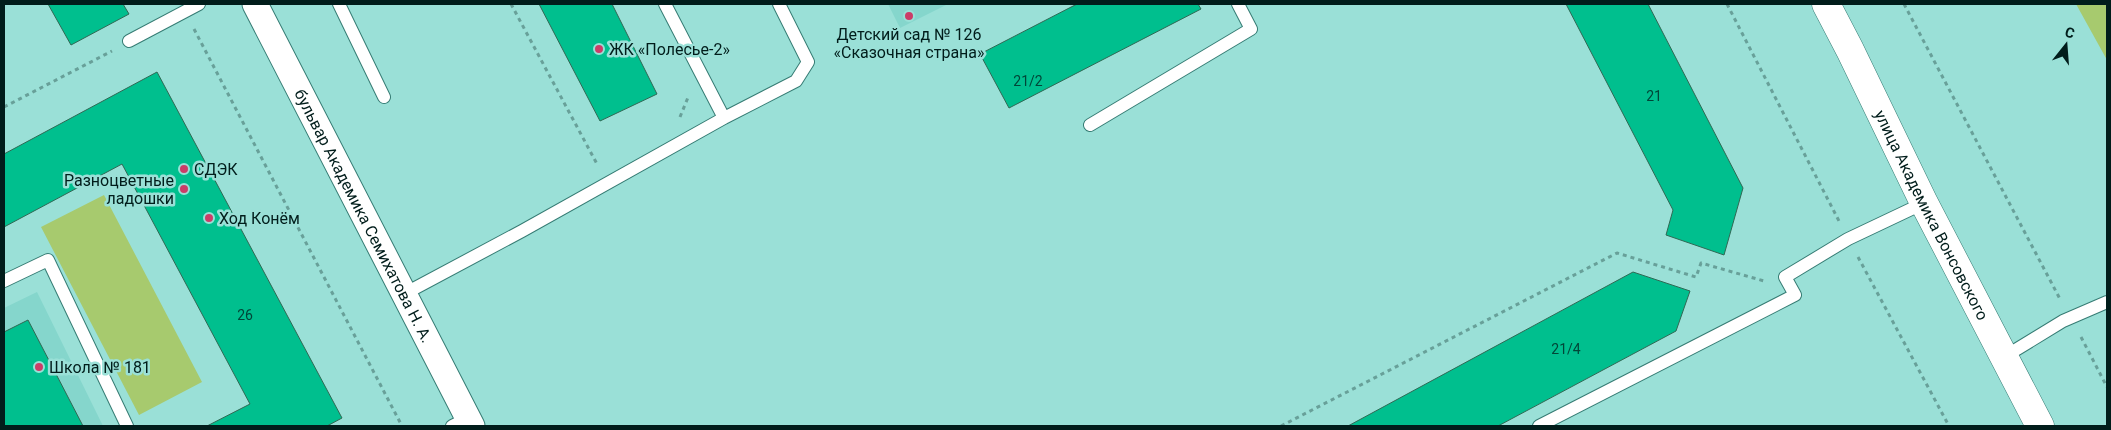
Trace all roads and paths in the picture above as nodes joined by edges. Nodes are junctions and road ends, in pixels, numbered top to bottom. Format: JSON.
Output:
{"nodes":[{"id":1,"x":199,"y":4,"type":"edge"},
{"id":2,"x":255,"y":4,"type":"edge"},
{"id":3,"x":339,"y":4,"type":"edge"},
{"id":4,"x":512,"y":4,"type":"edge"},
{"id":5,"x":664,"y":4,"type":"edge"},
{"id":6,"x":780,"y":4,"type":"edge"},
{"id":7,"x":1238,"y":4,"type":"edge"},
{"id":8,"x":1727,"y":4,"type":"edge"},
{"id":9,"x":1826,"y":4,"type":"edge"},
{"id":10,"x":1904,"y":4,"type":"edge"},
{"id":11,"x":185,"y":12,"type":"junction"},
{"id":12,"x":129,"y":41,"type":"joint"},
{"id":13,"x":691,"y":90,"type":"dead end"},
{"id":14,"x":384,"y":97,"type":"dead end"},
{"id":15,"x":4,"y":107,"type":"edge"},
{"id":16,"x":724,"y":118,"type":"junction"},
{"id":17,"x":678,"y":120,"type":"dead end"},
{"id":18,"x":1090,"y":125,"type":"dead end"},
{"id":19,"x":606,"y":162,"type":"dead end"},
{"id":20,"x":1924,"y":202,"type":"junction"},
{"id":21,"x":1848,"y":239,"type":"junction"},
{"id":22,"x":1785,"y":277,"type":"junction"},
{"id":23,"x":4,"y":281,"type":"edge"},
{"id":24,"x":404,"y":294,"type":"junction"},
{"id":25,"x":2107,"y":302,"type":"edge"},
{"id":26,"x":2070,"y":318,"type":"junction"},
{"id":27,"x":2004,"y":357,"type":"junction"},
{"id":28,"x":2107,"y":388,"type":"edge"},
{"id":29,"x":464,"y":423,"type":"edge"},
{"id":30,"x":127,"y":426,"type":"edge"},
{"id":31,"x":402,"y":426,"type":"edge"},
{"id":32,"x":1281,"y":426,"type":"edge"},
{"id":33,"x":1539,"y":426,"type":"edge"},
{"id":34,"x":1948,"y":426,"type":"edge"},
{"id":35,"x":2040,"y":426,"type":"edge"}],
"edges":[{"from":1,"to":11,"type":"lane"},
{"from":2,"to":24,"type":"street","name":"бульвар Академика Семихатова Н. А."},
{"from":3,"to":14,"type":"lane"},
{"from":4,"to":19,"type":"path"},
{"from":5,"to":16,"type":"lane"},
{"from":6,"to":16,"type":"lane"},
{"from":7,"to":18,"type":"lane"},
{"from":8,"to":21,"type":"path"},
{"from":9,"to":20,"type":"street","name":"улица Академика Вонсовского"},
{"from":10,"to":26,"type":"path"},
{"from":11,"to":12,"type":"lane"},
{"from":11,"to":31,"type":"path"},
{"from":12,"to":15,"type":"path"},
{"from":13,"to":17,"type":"path"},
{"from":16,"to":24,"type":"lane"},
{"from":20,"to":21,"type":"lane"},
{"from":20,"to":27,"type":"street","name":"улица Академика Вонсовского"},
{"from":21,"to":22,"type":"lane"},
{"from":21,"to":34,"type":"path"},
{"from":22,"to":32,"type":"path"},
{"from":22,"to":33,"type":"lane"},
{"from":23,"to":30,"type":"lane"},
{"from":24,"to":29,"type":"street","name":"бульвар Академика Семихатова Н. А."},
{"from":25,"to":26,"type":"lane"},
{"from":26,"to":27,"type":"lane"},
{"from":26,"to":28,"type":"path"},
{"from":27,"to":35,"type":"street","name":"улица Академика Вонсовского"}]}
